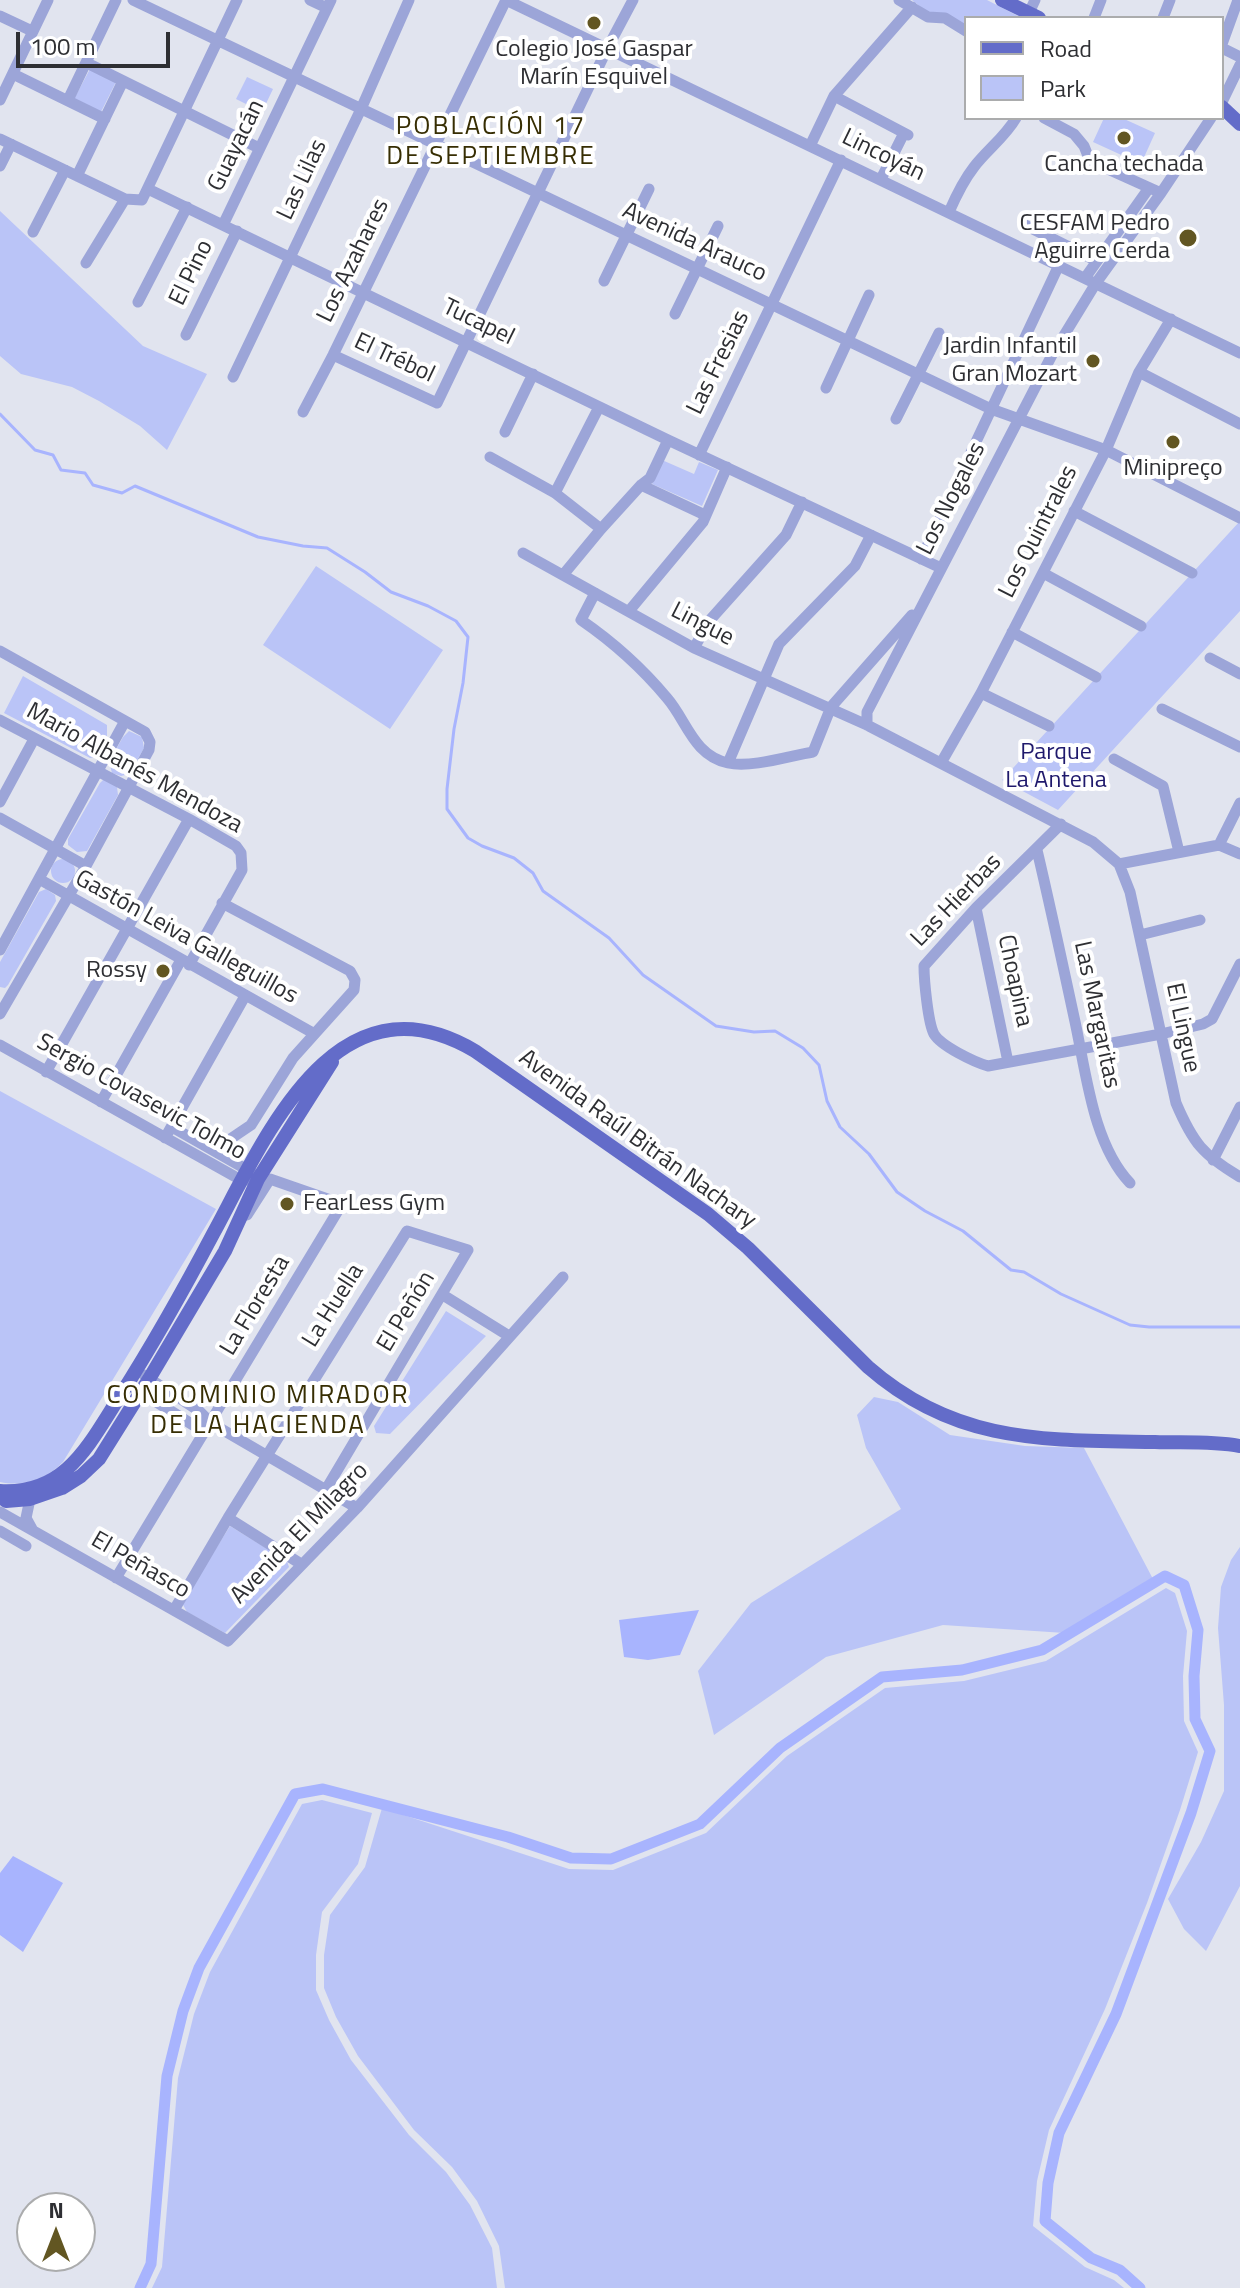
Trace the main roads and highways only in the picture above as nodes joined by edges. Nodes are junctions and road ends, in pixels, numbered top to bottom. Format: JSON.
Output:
{"nodes":[{"id":1,"x":1002,"y":0,"type":"edge"},
{"id":2,"x":1034,"y":10,"type":"edge"},
{"id":3,"x":1224,"y":106,"type":"edge"},
{"id":4,"x":1240,"y":124,"type":"edge"},
{"id":5,"x":254,"y":1177,"type":"junction"},
{"id":6,"x":139,"y":1385,"type":"junction"},
{"id":7,"x":1240,"y":1446,"type":"edge"},
{"id":8,"x":0,"y":1491,"type":"edge"},
{"id":9,"x":0,"y":1501,"type":"edge"}],
"edges":[{"from":1,"to":2,"type":"main road"},
{"from":3,"to":4,"type":"main road"},
{"from":5,"to":6,"type":"main road","name":"Avenida Raúl Bitrán Nachary"},
{"from":5,"to":6,"type":"main road","name":"Avenida Raúl Bitrán Nachary"},
{"from":5,"to":7,"type":"main road","name":"Avenida Raúl Bitrán Nachary"},
{"from":6,"to":8,"type":"main road","name":"Avenida Raúl Bitrán Nachary"},
{"from":6,"to":9,"type":"main road","name":"Avenida Raúl Bitrán Nachary"}]}
